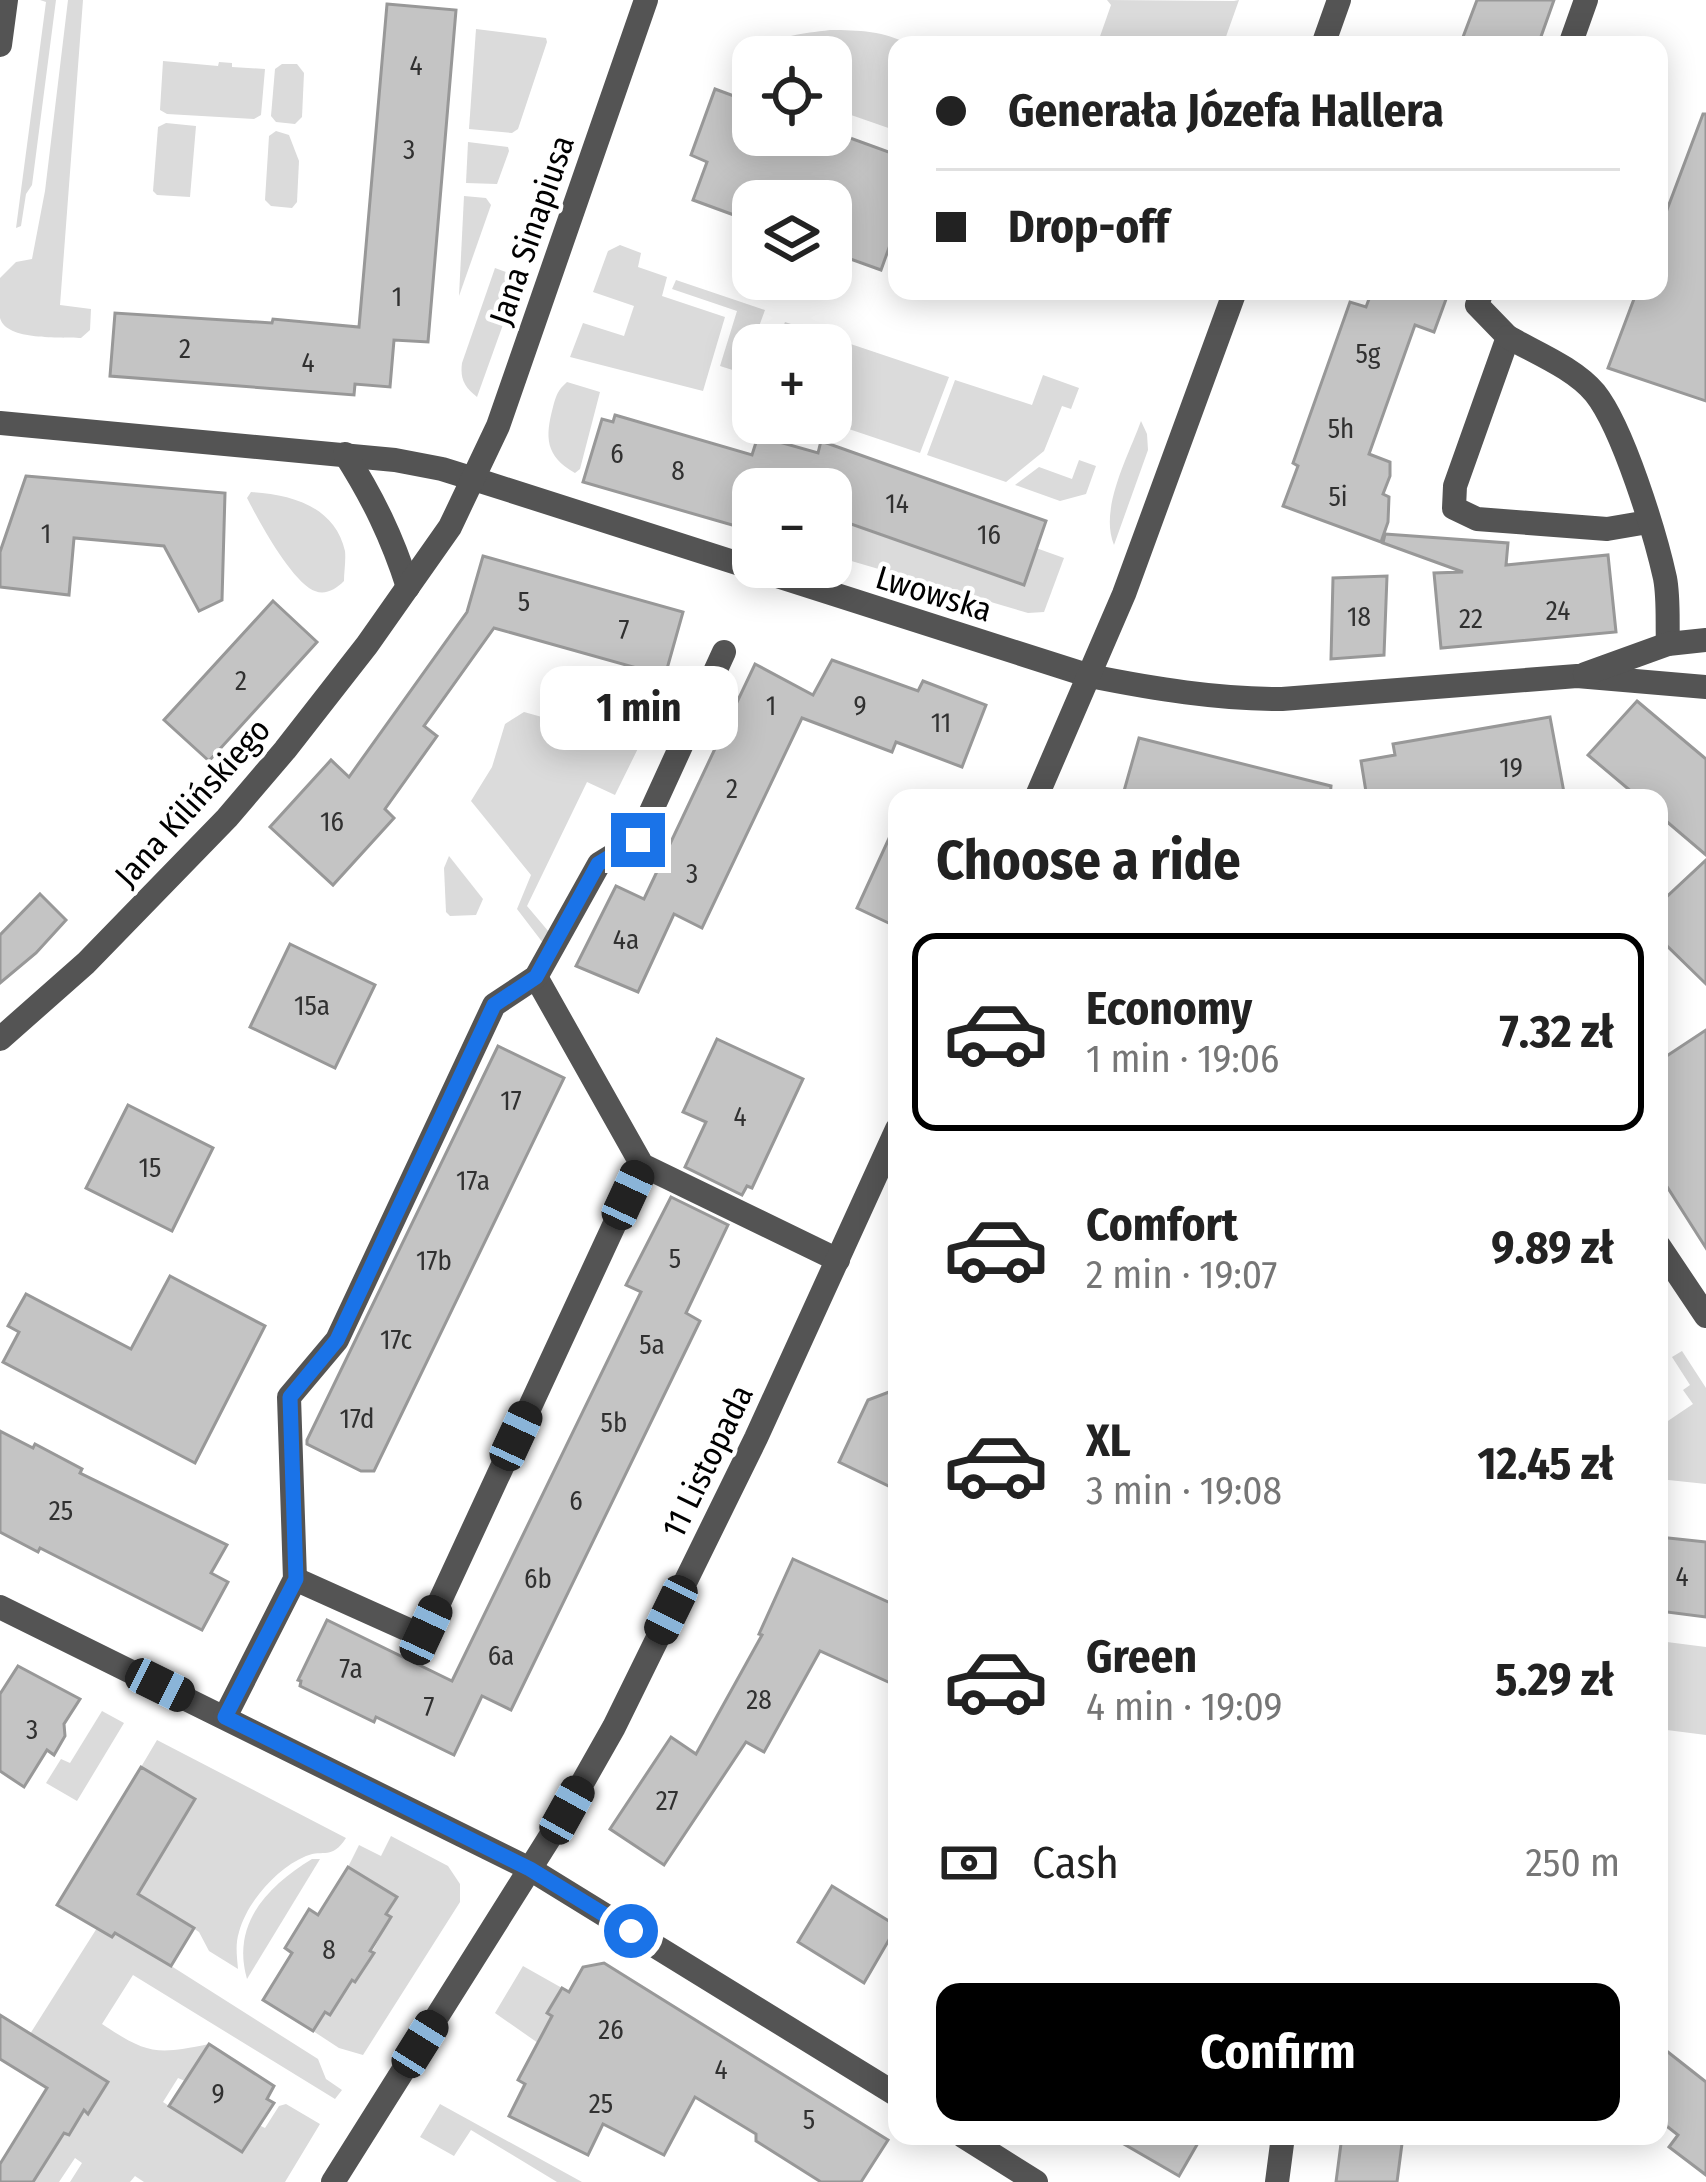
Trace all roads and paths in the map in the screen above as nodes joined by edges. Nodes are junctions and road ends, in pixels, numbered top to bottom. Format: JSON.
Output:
{"nodes":[{"id":1,"x":6,"y":0,"type":"edge"},
{"id":2,"x":646,"y":0,"type":"edge"},
{"id":3,"x":1339,"y":0,"type":"edge"},
{"id":4,"x":1586,"y":0,"type":"edge"},
{"id":5,"x":1326,"y":36,"type":"edge"},
{"id":6,"x":1573,"y":36,"type":"edge"},
{"id":7,"x":0,"y":45,"type":"edge"},
{"id":8,"x":1232,"y":300,"type":"edge"},
{"id":9,"x":1479,"y":300,"type":"edge"},
{"id":10,"x":1508,"y":337,"type":"junction"},
{"id":11,"x":0,"y":423,"type":"edge"},
{"id":12,"x":345,"y":454,"type":"junction"},
{"id":13,"x":474,"y":479,"type":"junction"},
{"id":14,"x":1648,"y":522,"type":"junction"},
{"id":15,"x":408,"y":587,"type":"junction"},
{"id":16,"x":1706,"y":640,"type":"edge"},
{"id":17,"x":1668,"y":644,"type":"junction"},
{"id":18,"x":724,"y":652,"type":"dead end"},
{"id":19,"x":1090,"y":676,"type":"junction"},
{"id":20,"x":1577,"y":676,"type":"junction"},
{"id":21,"x":1706,"y":687,"type":"edge"},
{"id":22,"x":1040,"y":789,"type":"edge"},
{"id":23,"x":536,"y":977,"type":"junction"},
{"id":24,"x":0,"y":1039,"type":"edge"},
{"id":25,"x":888,"y":1149,"type":"edge"},
{"id":26,"x":642,"y":1165,"type":"junction"},
{"id":27,"x":838,"y":1259,"type":"junction"},
{"id":28,"x":1668,"y":1259,"type":"edge"},
{"id":29,"x":1706,"y":1316,"type":"edge"},
{"id":30,"x":296,"y":1579,"type":"junction"},
{"id":31,"x":0,"y":1606,"type":"edge"},
{"id":32,"x":225,"y":1717,"type":"junction"},
{"id":33,"x":530,"y":1869,"type":"junction"},
{"id":34,"x":888,"y":2089,"type":"edge"},
{"id":35,"x":977,"y":2145,"type":"edge"},
{"id":36,"x":1282,"y":2145,"type":"edge"},
{"id":37,"x":333,"y":2182,"type":"edge"},
{"id":38,"x":1036,"y":2182,"type":"edge"},
{"id":39,"x":1277,"y":2182,"type":"edge"}],
"edges":[{"from":1,"to":7,"type":"street"},
{"from":2,"to":13,"type":"street","name":"Jana Sinapiusa"},
{"from":3,"to":5,"type":"street"},
{"from":4,"to":6,"type":"street"},
{"from":8,"to":19,"type":"street"},
{"from":9,"to":10,"type":"street"},
{"from":10,"to":14,"type":"street"},
{"from":10,"to":14,"type":"street"},
{"from":11,"to":12,"type":"street","name":"Lwowska"},
{"from":12,"to":13,"type":"street","name":"Lwowska"},
{"from":12,"to":15,"type":"street"},
{"from":13,"to":15,"type":"street","name":"Jana Kilińskiego"},
{"from":13,"to":19,"type":"street","name":"Lwowska"},
{"from":14,"to":17,"type":"street"},
{"from":15,"to":24,"type":"street","name":"Jana Kilińskiego"},
{"from":16,"to":17,"type":"street","name":"Lwowska"},
{"from":17,"to":20,"type":"street","name":"Lwowska"},
{"from":18,"to":23,"type":"street"},
{"from":19,"to":20,"type":"street","name":"Lwowska"},
{"from":19,"to":22,"type":"street"},
{"from":20,"to":21,"type":"street","name":"Lwowska"},
{"from":23,"to":26,"type":"street"},
{"from":23,"to":30,"type":"street"},
{"from":25,"to":27,"type":"street","name":"11 Listopada"},
{"from":26,"to":27,"type":"street"},
{"from":26,"to":30,"type":"street"},
{"from":27,"to":33,"type":"street","name":"11 Listopada"},
{"from":28,"to":29,"type":"street"},
{"from":30,"to":32,"type":"street"},
{"from":31,"to":32,"type":"street"},
{"from":32,"to":33,"type":"street"},
{"from":33,"to":34,"type":"street"},
{"from":33,"to":37,"type":"street","name":"11 Listopada"},
{"from":35,"to":38,"type":"street"},
{"from":36,"to":39,"type":"street"}]}
